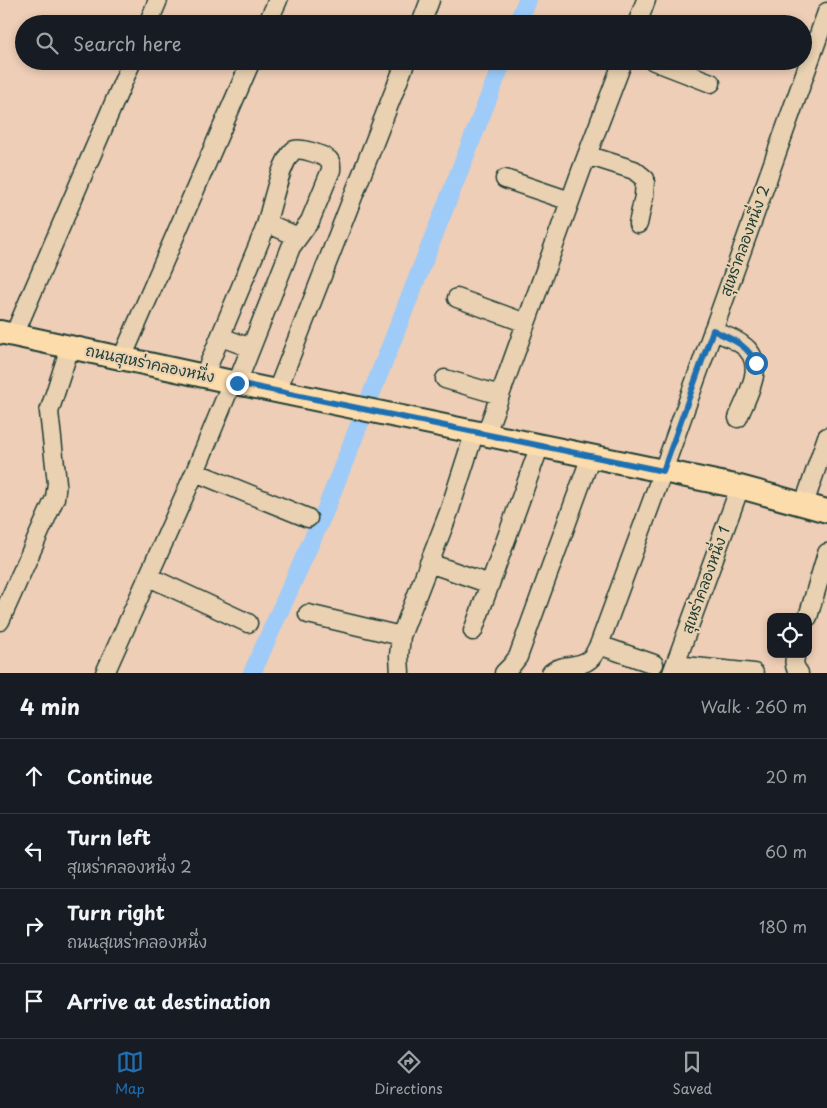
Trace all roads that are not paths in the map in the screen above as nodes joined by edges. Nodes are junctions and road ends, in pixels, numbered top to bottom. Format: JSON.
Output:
{"nodes":[{"id":1,"x":158,"y":0,"type":"edge"},
{"id":2,"x":278,"y":0,"type":"edge"},
{"id":3,"x":430,"y":0,"type":"edge"},
{"id":4,"x":646,"y":0,"type":"edge"},
{"id":5,"x":827,"y":12,"type":"edge"},
{"id":6,"x":152,"y":15,"type":"edge"},
{"id":7,"x":271,"y":15,"type":"edge"},
{"id":8,"x":424,"y":15,"type":"edge"},
{"id":9,"x":640,"y":15,"type":"edge"},
{"id":10,"x":812,"y":54,"type":"edge"},
{"id":11,"x":128,"y":70,"type":"edge"},
{"id":12,"x":247,"y":70,"type":"edge"},
{"id":13,"x":402,"y":70,"type":"edge"},
{"id":14,"x":620,"y":70,"type":"edge"},
{"id":15,"x":677,"y":70,"type":"edge"},
{"id":16,"x":806,"y":70,"type":"edge"},
{"id":17,"x":711,"y":83,"type":"dead end"},
{"id":18,"x":587,"y":155,"type":"junction"},
{"id":19,"x":504,"y":179,"type":"dead end"},
{"id":20,"x":570,"y":201,"type":"junction"},
{"id":21,"x":267,"y":223,"type":"junction"},
{"id":22,"x":638,"y":224,"type":"dead end"},
{"id":23,"x":298,"y":237,"type":"junction"},
{"id":24,"x":457,"y":298,"type":"dead end"},
{"id":25,"x":526,"y":324,"type":"junction"},
{"id":26,"x":713,"y":330,"type":"junction"},
{"id":27,"x":7,"y":334,"type":"edge"},
{"id":28,"x":221,"y":337,"type":"junction"},
{"id":29,"x":70,"y":347,"type":"junction"},
{"id":30,"x":251,"y":348,"type":"junction"},
{"id":31,"x":122,"y":358,"type":"junction"},
{"id":32,"x":204,"y":376,"type":"junction"},
{"id":33,"x":445,"y":379,"type":"dead end"},
{"id":34,"x":235,"y":383,"type":"junction"},
{"id":35,"x":277,"y":391,"type":"junction"},
{"id":36,"x":500,"y":395,"type":"junction"},
{"id":37,"x":738,"y":418,"type":"dead end"},
{"id":38,"x":481,"y":432,"type":"junction"},
{"id":39,"x":827,"y":437,"type":"edge"},
{"id":40,"x":540,"y":445,"type":"junction"},
{"id":41,"x":591,"y":456,"type":"junction"},
{"id":42,"x":663,"y":471,"type":"junction"},
{"id":43,"x":195,"y":472,"type":"junction"},
{"id":44,"x":740,"y":487,"type":"junction"},
{"id":45,"x":804,"y":504,"type":"junction"},
{"id":46,"x":827,"y":511,"type":"edge"},
{"id":47,"x":308,"y":518,"type":"dead end"},
{"id":48,"x":827,"y":553,"type":"edge"},
{"id":49,"x":429,"y":563,"type":"junction"},
{"id":50,"x":149,"y":577,"type":"junction"},
{"id":51,"x":490,"y":584,"type":"junction"},
{"id":52,"x":809,"y":613,"type":"edge"},
{"id":53,"x":308,"y":614,"type":"dead end"},
{"id":54,"x":0,"y":621,"type":"edge"},
{"id":55,"x":248,"y":623,"type":"dead end"},
{"id":56,"x":473,"y":631,"type":"dead end"},
{"id":57,"x":401,"y":636,"type":"junction"},
{"id":58,"x":599,"y":645,"type":"junction"},
{"id":59,"x":795,"y":658,"type":"edge"},
{"id":60,"x":654,"y":664,"type":"dead end"},
{"id":61,"x":673,"y":669,"type":"edge"},
{"id":62,"x":105,"y":673,"type":"edge"},
{"id":63,"x":400,"y":673,"type":"edge"},
{"id":64,"x":504,"y":673,"type":"edge"},
{"id":65,"x":551,"y":673,"type":"edge"},
{"id":66,"x":754,"y":673,"type":"edge"},
{"id":67,"x":799,"y":673,"type":"edge"}],
"edges":[{"from":1,"to":6,"type":"street"},
{"from":2,"to":7,"type":"street"},
{"from":3,"to":8,"type":"street"},
{"from":4,"to":9,"type":"street"},
{"from":5,"to":10,"type":"street","name":"สุเหร่าคลองหนึ่ง 2"},
{"from":11,"to":27,"type":"street"},
{"from":12,"to":31,"type":"street"},
{"from":13,"to":35,"type":"street"},
{"from":14,"to":18,"type":"street"},
{"from":15,"to":17,"type":"street"},
{"from":16,"to":26,"type":"street","name":"สุเหร่าคลองหนึ่ง 2"},
{"from":18,"to":20,"type":"street"},
{"from":18,"to":22,"type":"street"},
{"from":19,"to":20,"type":"street"},
{"from":20,"to":25,"type":"street"},
{"from":21,"to":23,"type":"street"},
{"from":21,"to":23,"type":"street"},
{"from":21,"to":28,"type":"street"},
{"from":23,"to":30,"type":"street"},
{"from":24,"to":25,"type":"street"},
{"from":25,"to":36,"type":"street"},
{"from":26,"to":37,"type":"street"},
{"from":26,"to":42,"type":"street","name":"สุเหร่าคลองหนึ่ง 2"},
{"from":27,"to":29,"type":"main road","name":"ถนนสุเหร่าคลองหนึ่ง"},
{"from":28,"to":30,"type":"street"},
{"from":28,"to":32,"type":"street"},
{"from":29,"to":31,"type":"main road","name":"ถนนสุเหร่าคลองหนึ่ง"},
{"from":29,"to":54,"type":"street"},
{"from":30,"to":34,"type":"street"},
{"from":31,"to":32,"type":"main road","name":"ถนนสุเหร่าคลองหนึ่ง"},
{"from":32,"to":34,"type":"main road","name":"ถนนสุเหร่าคลองหนึ่ง"},
{"from":33,"to":36,"type":"street"},
{"from":34,"to":35,"type":"main road","name":"ถนนสุเหร่าคลองหนึ่ง"},
{"from":34,"to":43,"type":"street"},
{"from":35,"to":38,"type":"main road","name":"ถนนสุเหร่าคลองหนึ่ง"},
{"from":36,"to":38,"type":"street"},
{"from":38,"to":40,"type":"main road","name":"ถนนสุเหร่าคลองหนึ่ง"},
{"from":38,"to":49,"type":"street"},
{"from":39,"to":45,"type":"street"},
{"from":40,"to":41,"type":"main road","name":"ถนนสุเหร่าคลองหนึ่ง"},
{"from":40,"to":51,"type":"street"},
{"from":41,"to":42,"type":"main road","name":"ถนนสุเหร่าคลองหนึ่ง"},
{"from":41,"to":64,"type":"street"},
{"from":42,"to":44,"type":"main road","name":"ถนนสุเหร่าคลองหนึ่ง"},
{"from":42,"to":58,"type":"street","name":"สุเหร่าคลองหนึ่ง 2"},
{"from":43,"to":47,"type":"street"},
{"from":43,"to":50,"type":"street"},
{"from":44,"to":45,"type":"main road","name":"ถนนสุเหร่าคลองหนึ่ง"},
{"from":44,"to":61,"type":"street","name":"สุเหร่าคลองหนึ่ง 1"},
{"from":45,"to":46,"type":"main road","name":"ถนนสุเหร่าคลองหนึ่ง"},
{"from":48,"to":52,"type":"street"},
{"from":49,"to":51,"type":"street"},
{"from":49,"to":57,"type":"street"},
{"from":50,"to":55,"type":"street"},
{"from":50,"to":62,"type":"street"},
{"from":51,"to":56,"type":"street"},
{"from":53,"to":57,"type":"street"},
{"from":57,"to":63,"type":"street"},
{"from":58,"to":60,"type":"street"},
{"from":58,"to":65,"type":"street","name":"สุเหร่าคลองหนึ่ง 2"},
{"from":59,"to":67,"type":"street"},
{"from":61,"to":66,"type":"street"}]}
